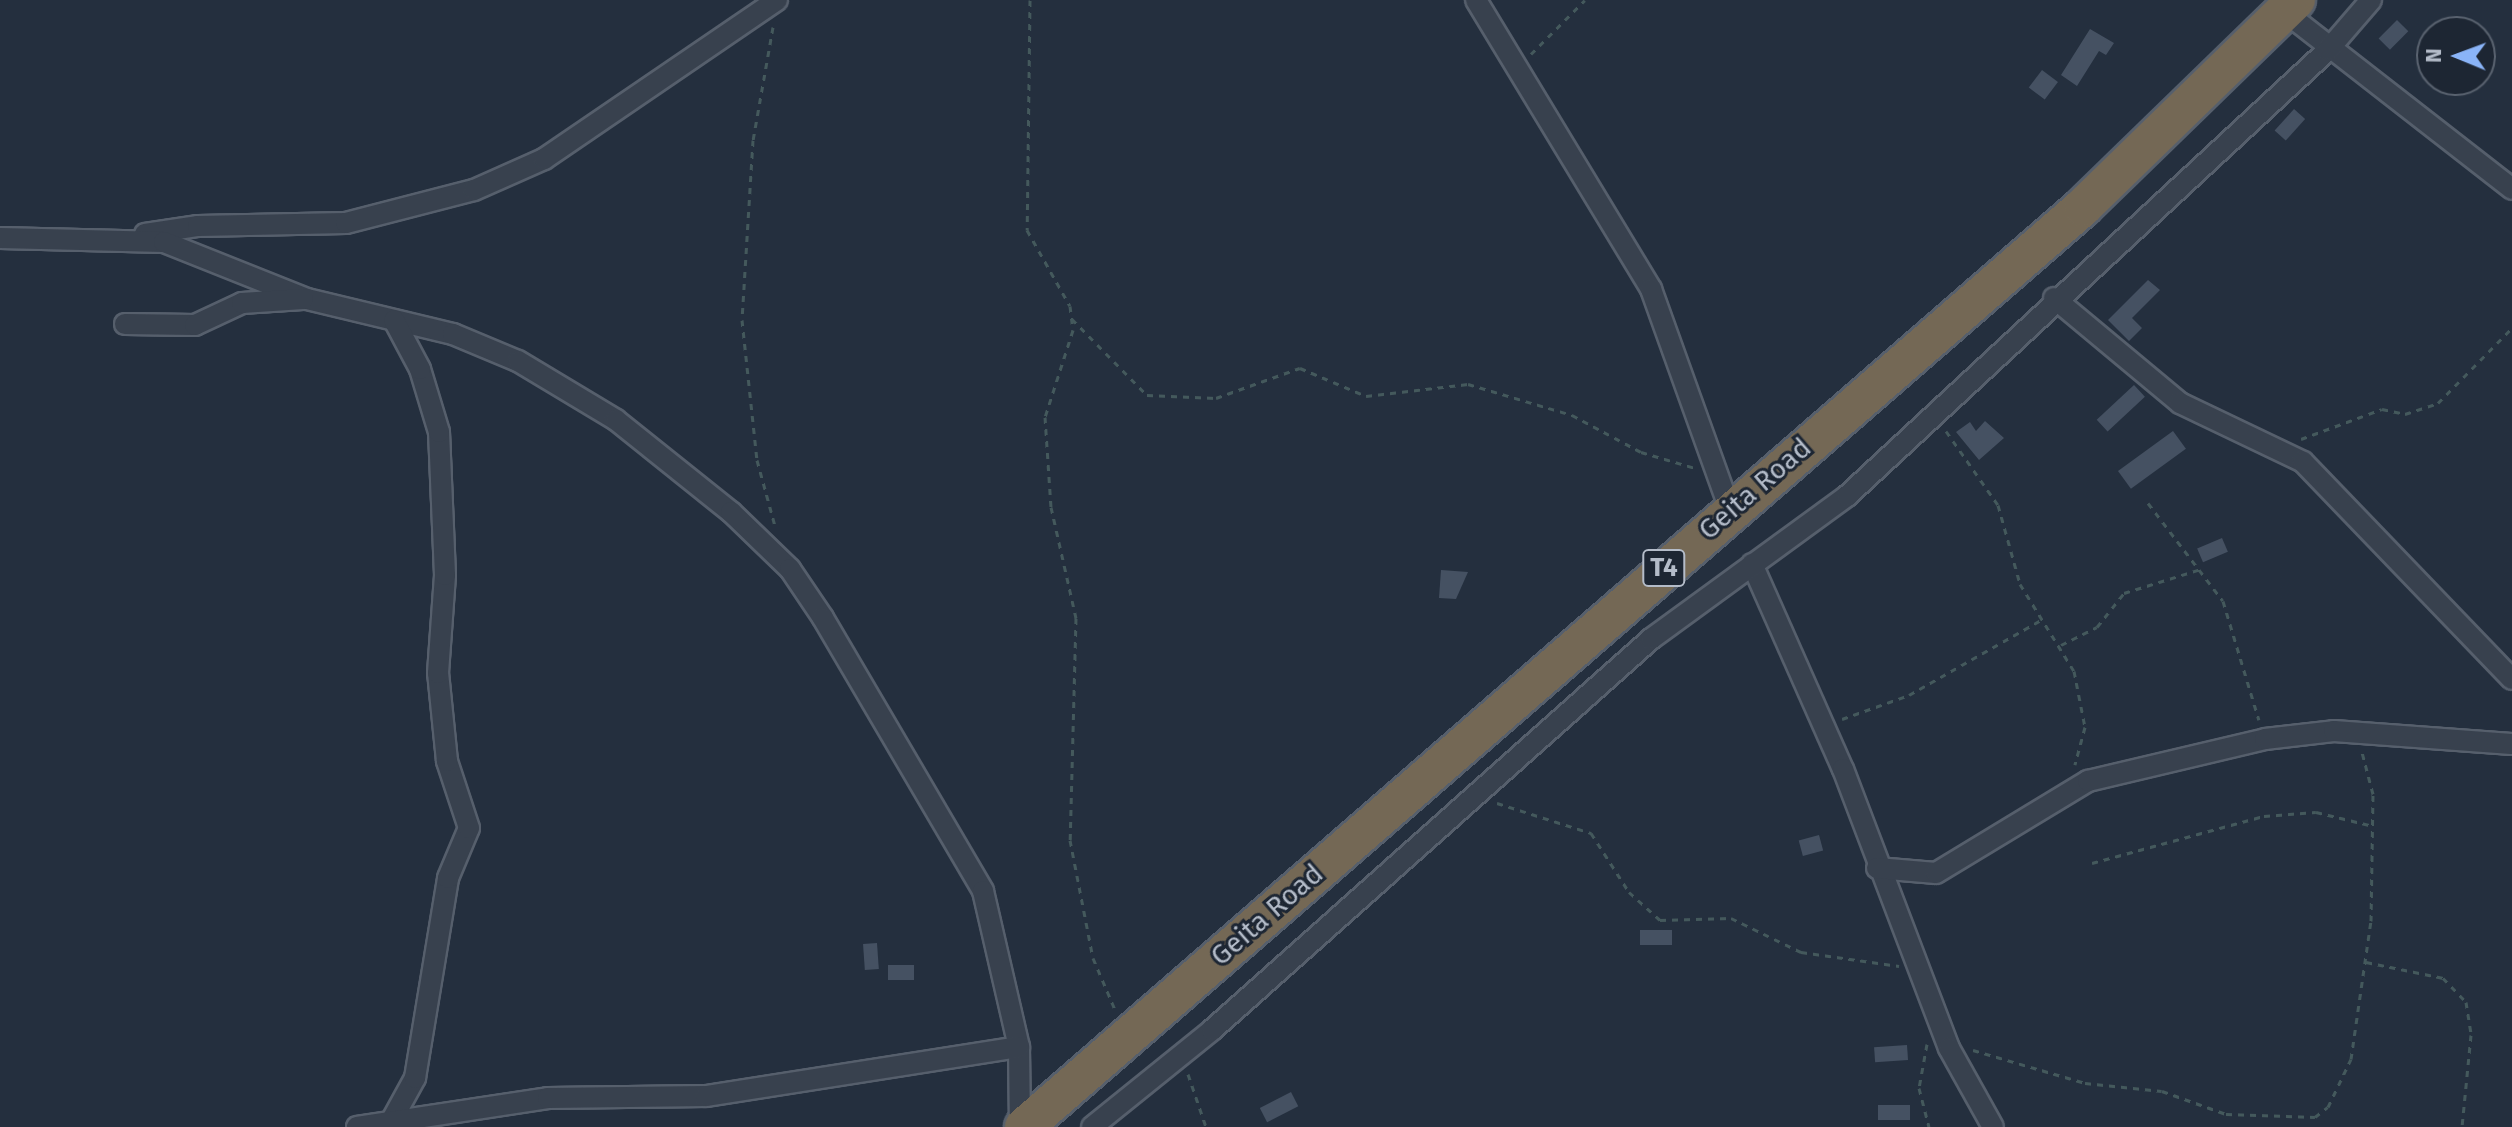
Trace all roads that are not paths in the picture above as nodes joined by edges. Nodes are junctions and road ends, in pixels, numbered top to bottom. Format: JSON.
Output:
{"nodes":[{"id":1,"x":1476,"y":0,"type":"edge"},
{"id":2,"x":2371,"y":0,"type":"edge"},
{"id":3,"x":2291,"y":6,"type":"edge"},
{"id":4,"x":776,"y":7,"type":"edge"},
{"id":5,"x":2328,"y":50,"type":"junction"},
{"id":6,"x":2512,"y":189,"type":"edge"},
{"id":7,"x":133,"y":237,"type":"junction"},
{"id":8,"x":0,"y":238,"type":"edge"},
{"id":9,"x":2054,"y":298,"type":"junction"},
{"id":10,"x":307,"y":299,"type":"junction"},
{"id":11,"x":394,"y":320,"type":"junction"},
{"id":12,"x":125,"y":324,"type":"dead end"},
{"id":13,"x":1730,"y":510,"type":"junction"},
{"id":14,"x":1752,"y":564,"type":"junction"},
{"id":15,"x":2512,"y":679,"type":"edge"},
{"id":16,"x":2512,"y":744,"type":"edge"},
{"id":17,"x":1877,"y":868,"type":"junction"},
{"id":18,"x":1019,"y":1047,"type":"junction"},
{"id":19,"x":393,"y":1118,"type":"junction"},
{"id":20,"x":357,"y":1127,"type":"edge"},
{"id":21,"x":1022,"y":1127,"type":"edge"},
{"id":22,"x":1092,"y":1127,"type":"edge"},
{"id":23,"x":1993,"y":1127,"type":"edge"}],
"edges":[{"from":1,"to":13,"type":"street"},
{"from":2,"to":5,"type":"street"},
{"from":3,"to":5,"type":"street"},
{"from":3,"to":13,"type":"highway","name":"Geita Road","number":"T4"},
{"from":4,"to":7,"type":"street"},
{"from":5,"to":6,"type":"street"},
{"from":5,"to":9,"type":"street"},
{"from":7,"to":8,"type":"street"},
{"from":7,"to":10,"type":"street"},
{"from":9,"to":14,"type":"street"},
{"from":9,"to":15,"type":"street"},
{"from":10,"to":11,"type":"street"},
{"from":10,"to":12,"type":"street"},
{"from":11,"to":18,"type":"street"},
{"from":11,"to":19,"type":"street"},
{"from":13,"to":21,"type":"highway","name":"Geita Road","number":"T4"},
{"from":14,"to":17,"type":"street"},
{"from":14,"to":22,"type":"street"},
{"from":16,"to":17,"type":"street"},
{"from":17,"to":23,"type":"street"},
{"from":18,"to":19,"type":"street"},
{"from":18,"to":21,"type":"street"},
{"from":19,"to":20,"type":"street"}]}
